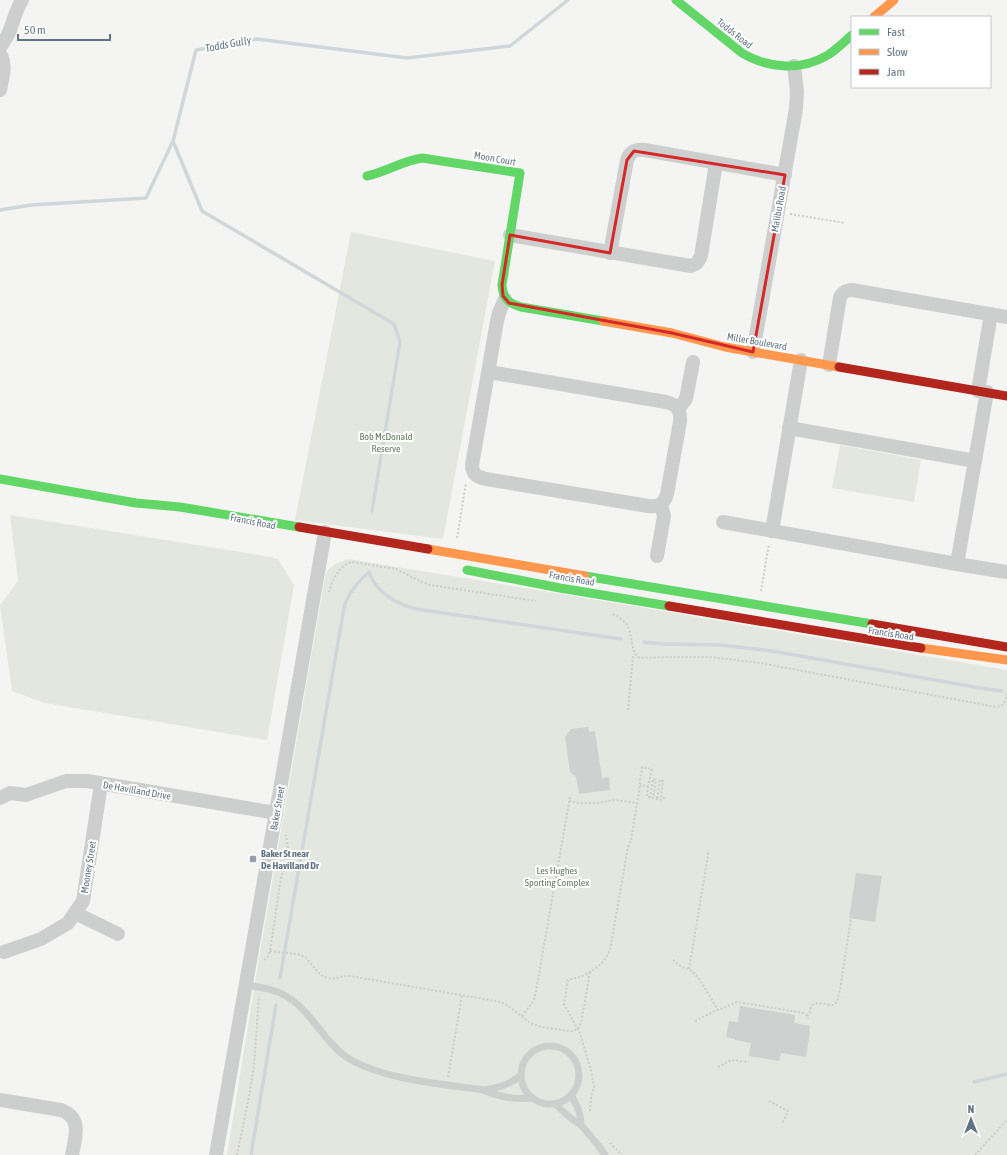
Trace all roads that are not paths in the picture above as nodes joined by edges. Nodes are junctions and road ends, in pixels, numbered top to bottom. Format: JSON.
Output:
{"nodes":[{"id":1,"x":22,"y":0,"type":"edge"},
{"id":2,"x":676,"y":0,"type":"edge"},
{"id":3,"x":894,"y":0,"type":"edge"},
{"id":4,"x":875,"y":16,"type":"edge"},
{"id":5,"x":851,"y":36,"type":"edge"},
{"id":6,"x":0,"y":47,"type":"edge"},
{"id":7,"x":0,"y":54,"type":"edge"},
{"id":8,"x":794,"y":66,"type":"junction"},
{"id":9,"x":0,"y":90,"type":"edge"},
{"id":10,"x":716,"y":163,"type":"junction"},
{"id":11,"x":785,"y":175,"type":"junction"},
{"id":12,"x":367,"y":176,"type":"dead end"},
{"id":13,"x":510,"y":235,"type":"junction"},
{"id":14,"x":610,"y":253,"type":"junction"},
{"id":15,"x":505,"y":299,"type":"junction"},
{"id":16,"x":991,"y":314,"type":"junction"},
{"id":17,"x":1007,"y":317,"type":"edge"},
{"id":18,"x":753,"y":352,"type":"junction"},
{"id":19,"x":801,"y":360,"type":"junction"},
{"id":20,"x":693,"y":362,"type":"dead end"},
{"id":21,"x":828,"y":365,"type":"junction"},
{"id":22,"x":488,"y":372,"type":"junction"},
{"id":23,"x":983,"y":392,"type":"junction"},
{"id":24,"x":1007,"y":396,"type":"edge"},
{"id":25,"x":678,"y":408,"type":"junction"},
{"id":26,"x":789,"y":428,"type":"junction"},
{"id":27,"x":975,"y":461,"type":"junction"},
{"id":28,"x":0,"y":479,"type":"edge"},
{"id":29,"x":136,"y":503,"type":"junction"},
{"id":30,"x":661,"y":505,"type":"junction"},
{"id":31,"x":178,"y":516,"type":"dead end"},
{"id":32,"x":723,"y":522,"type":"dead end"},
{"id":33,"x":772,"y":531,"type":"junction"},
{"id":34,"x":323,"y":541,"type":"junction"},
{"id":35,"x":657,"y":556,"type":"dead end"},
{"id":36,"x":957,"y":564,"type":"junction"},
{"id":37,"x":458,"y":568,"type":"dead end"},
{"id":38,"x":1006,"y":572,"type":"edge"},
{"id":39,"x":1007,"y":647,"type":"edge"},
{"id":40,"x":1007,"y":660,"type":"edge"},
{"id":41,"x":101,"y":784,"type":"junction"},
{"id":42,"x":0,"y":798,"type":"edge"},
{"id":43,"x":276,"y":813,"type":"junction"},
{"id":44,"x":75,"y":913,"type":"junction"},
{"id":45,"x":118,"y":934,"type":"dead end"},
{"id":46,"x":4,"y":952,"type":"dead end"},
{"id":47,"x":246,"y":985,"type":"junction"},
{"id":48,"x":521,"y":1075,"type":"junction"},
{"id":49,"x":483,"y":1090,"type":"junction"},
{"id":50,"x":571,"y":1096,"type":"junction"},
{"id":51,"x":532,"y":1098,"type":"junction"},
{"id":52,"x":0,"y":1100,"type":"edge"},
{"id":53,"x":555,"y":1104,"type":"junction"},
{"id":54,"x":581,"y":1125,"type":"junction"},
{"id":55,"x":72,"y":1155,"type":"edge"},
{"id":56,"x":216,"y":1155,"type":"edge"},
{"id":57,"x":605,"y":1155,"type":"edge"}],
"edges":[{"from":1,"to":6,"type":"street"},
{"from":2,"to":8,"type":"main road","name":"Todds Road"},
{"from":3,"to":4,"type":"main road"},
{"from":5,"to":8,"type":"main road","name":"Todds Road"},
{"from":7,"to":9,"type":"street"},
{"from":8,"to":11,"type":"street","name":"Malibu Road"},
{"from":10,"to":11,"type":"street"},
{"from":10,"to":14,"type":"street"},
{"from":10,"to":14,"type":"street"},
{"from":11,"to":18,"type":"street","name":"Malibu Road"},
{"from":12,"to":13,"type":"main road","name":"Moon Court"},
{"from":13,"to":14,"type":"street"},
{"from":13,"to":15,"type":"main road","name":"Moon Court"},
{"from":15,"to":18,"type":"main road","name":"Miller Boulevard"},
{"from":15,"to":22,"type":"street"},
{"from":16,"to":17,"type":"street"},
{"from":16,"to":21,"type":"street"},
{"from":16,"to":23,"type":"street"},
{"from":18,"to":19,"type":"main road","name":"Miller Boulevard"},
{"from":19,"to":21,"type":"main road","name":"Miller Boulevard"},
{"from":19,"to":26,"type":"street"},
{"from":20,"to":25,"type":"street"},
{"from":21,"to":23,"type":"main road","name":"Miller Boulevard"},
{"from":22,"to":25,"type":"street"},
{"from":22,"to":30,"type":"street"},
{"from":23,"to":24,"type":"main road","name":"Miller Boulevard"},
{"from":23,"to":27,"type":"street"},
{"from":25,"to":30,"type":"street"},
{"from":26,"to":27,"type":"street"},
{"from":26,"to":33,"type":"street"},
{"from":27,"to":36,"type":"street"},
{"from":28,"to":29,"type":"main road","name":"Francis Road"},
{"from":29,"to":31,"type":"main road","name":"Francis Road"},
{"from":29,"to":34,"type":"main road","name":"Francis Road"},
{"from":30,"to":35,"type":"street"},
{"from":32,"to":33,"type":"street"},
{"from":33,"to":36,"type":"street"},
{"from":34,"to":39,"type":"main road","name":"Francis Road"},
{"from":34,"to":43,"type":"street","name":"Baker Street"},
{"from":36,"to":38,"type":"street"},
{"from":37,"to":40,"type":"main road","name":"Francis Road"},
{"from":41,"to":42,"type":"street","name":"De Havilland Drive"},
{"from":41,"to":43,"type":"street","name":"De Havilland Drive"},
{"from":41,"to":44,"type":"street","name":"Mooney Street"},
{"from":43,"to":47,"type":"street","name":"Baker Street"},
{"from":44,"to":45,"type":"street"},
{"from":44,"to":46,"type":"street","name":"Mooney Street"},
{"from":47,"to":49,"type":"lane"},
{"from":47,"to":56,"type":"street","name":"Baker Street"},
{"from":48,"to":49,"type":"lane"},
{"from":48,"to":50,"type":"lane"},
{"from":48,"to":51,"type":"lane"},
{"from":49,"to":51,"type":"lane"},
{"from":50,"to":53,"type":"lane"},
{"from":50,"to":54,"type":"lane"},
{"from":51,"to":53,"type":"lane"},
{"from":52,"to":55,"type":"street"},
{"from":53,"to":54,"type":"lane"},
{"from":54,"to":57,"type":"lane"}]}
